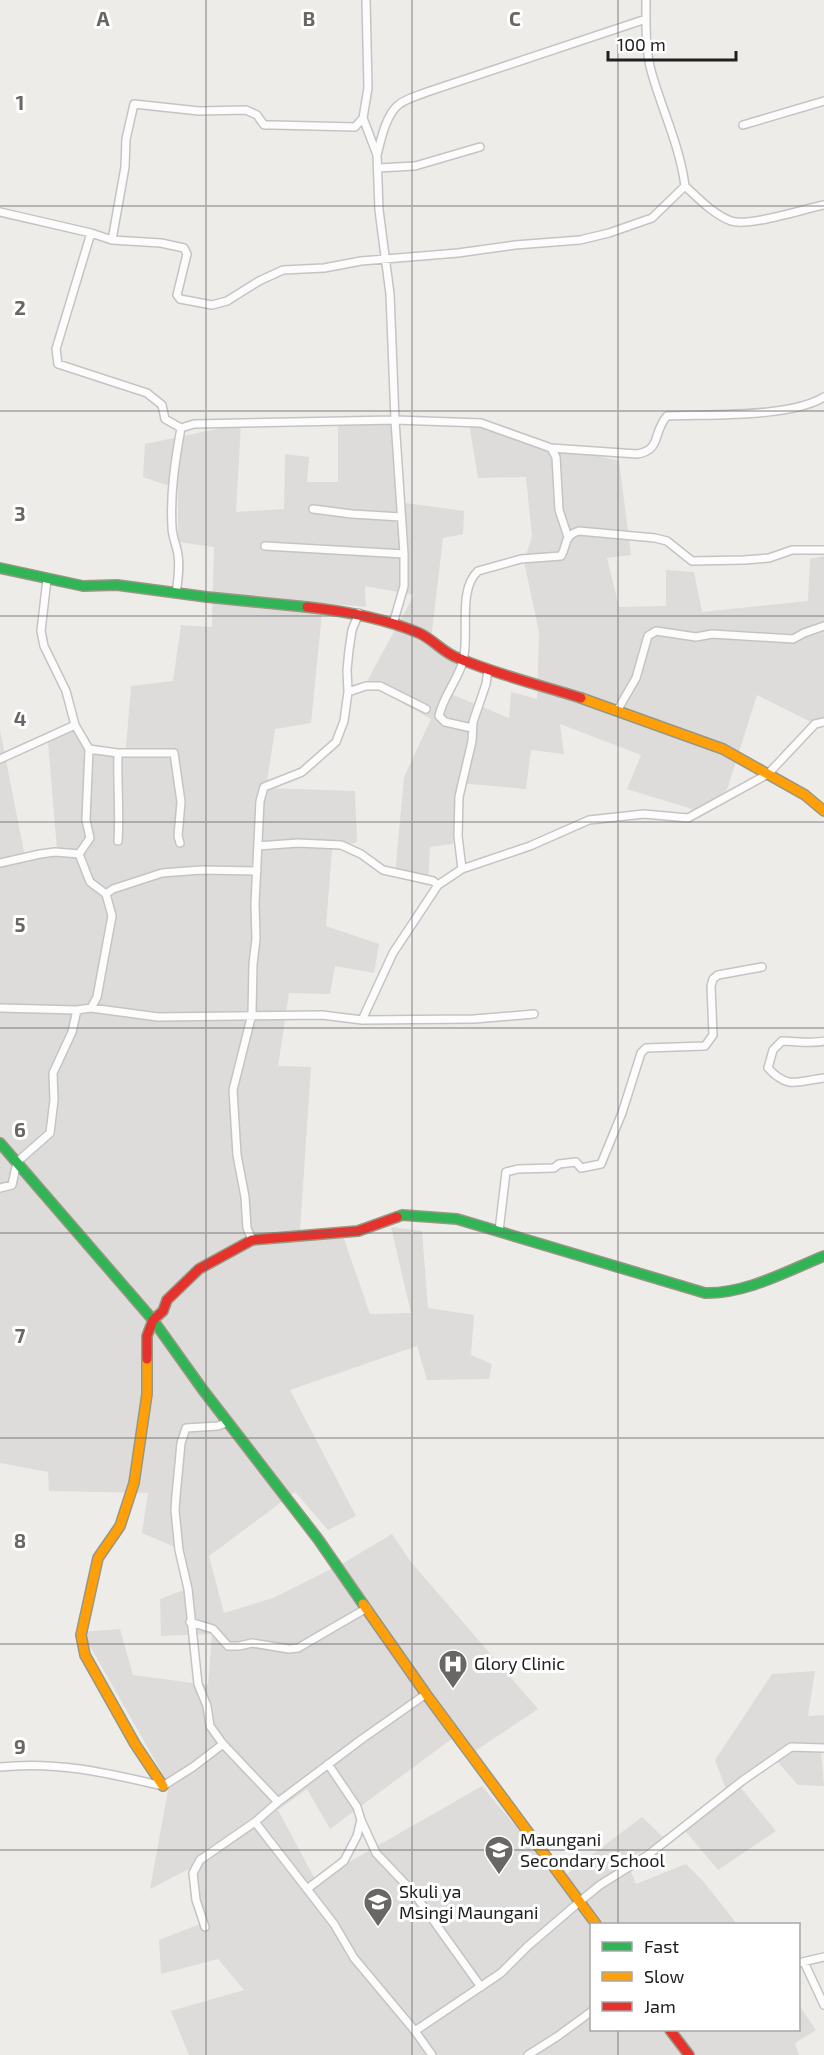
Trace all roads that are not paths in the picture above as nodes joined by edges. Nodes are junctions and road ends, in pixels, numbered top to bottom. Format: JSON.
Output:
{"nodes":[{"id":1,"x":366,"y":0,"type":"edge"},
{"id":2,"x":646,"y":0,"type":"edge"},
{"id":3,"x":646,"y":19,"type":"junction"},
{"id":4,"x":824,"y":101,"type":"edge"},
{"id":5,"x":363,"y":118,"type":"junction"},
{"id":6,"x":743,"y":125,"type":"dead end"},
{"id":7,"x":480,"y":147,"type":"dead end"},
{"id":8,"x":376,"y":155,"type":"junction"},
{"id":9,"x":378,"y":168,"type":"junction"},
{"id":10,"x":685,"y":186,"type":"junction"},
{"id":11,"x":824,"y":205,"type":"edge"},
{"id":12,"x":0,"y":212,"type":"edge"},
{"id":13,"x":91,"y":233,"type":"junction"},
{"id":14,"x":112,"y":240,"type":"junction"},
{"id":15,"x":384,"y":259,"type":"junction"},
{"id":16,"x":824,"y":397,"type":"edge"},
{"id":17,"x":395,"y":420,"type":"junction"},
{"id":18,"x":181,"y":428,"type":"junction"},
{"id":19,"x":551,"y":448,"type":"junction"},
{"id":20,"x":313,"y":509,"type":"dead end"},
{"id":21,"x":401,"y":517,"type":"junction"},
{"id":22,"x":568,"y":537,"type":"junction"},
{"id":23,"x":265,"y":546,"type":"dead end"},
{"id":24,"x":824,"y":550,"type":"edge"},
{"id":25,"x":404,"y":554,"type":"junction"},
{"id":26,"x":0,"y":568,"type":"edge"},
{"id":27,"x":47,"y":579,"type":"junction"},
{"id":28,"x":176,"y":593,"type":"junction"},
{"id":29,"x":359,"y":613,"type":"junction"},
{"id":30,"x":393,"y":624,"type":"junction"},
{"id":31,"x":824,"y":626,"type":"edge"},
{"id":32,"x":463,"y":661,"type":"junction"},
{"id":33,"x":488,"y":670,"type":"junction"},
{"id":34,"x":348,"y":692,"type":"junction"},
{"id":35,"x":426,"y":709,"type":"dead end"},
{"id":36,"x":617,"y":711,"type":"junction"},
{"id":37,"x":824,"y":722,"type":"edge"},
{"id":38,"x":75,"y":726,"type":"junction"},
{"id":39,"x":472,"y":728,"type":"junction"},
{"id":40,"x":88,"y":749,"type":"junction"},
{"id":41,"x":118,"y":753,"type":"junction"},
{"id":42,"x":0,"y":759,"type":"edge"},
{"id":43,"x":768,"y":774,"type":"junction"},
{"id":44,"x":824,"y":811,"type":"edge"},
{"id":45,"x":118,"y":841,"type":"dead end"},
{"id":46,"x":180,"y":843,"type":"dead end"},
{"id":47,"x":258,"y":846,"type":"junction"},
{"id":48,"x":79,"y":854,"type":"junction"},
{"id":49,"x":0,"y":863,"type":"edge"},
{"id":50,"x":462,"y":869,"type":"junction"},
{"id":51,"x":257,"y":871,"type":"junction"},
{"id":52,"x":438,"y":885,"type":"junction"},
{"id":53,"x":106,"y":894,"type":"junction"},
{"id":54,"x":762,"y":967,"type":"dead end"},
{"id":55,"x":0,"y":1008,"type":"edge"},
{"id":56,"x":91,"y":1008,"type":"junction"},
{"id":57,"x":77,"y":1010,"type":"junction"},
{"id":58,"x":252,"y":1014,"type":"junction"},
{"id":59,"x":534,"y":1014,"type":"dead end"},
{"id":60,"x":362,"y":1020,"type":"junction"},
{"id":61,"x":824,"y":1041,"type":"edge"},
{"id":62,"x":824,"y":1078,"type":"edge"},
{"id":63,"x":0,"y":1143,"type":"edge"},
{"id":64,"x":17,"y":1162,"type":"junction"},
{"id":65,"x":26,"y":1174,"type":"junction"},
{"id":66,"x":12,"y":1185,"type":"junction"},
{"id":67,"x":0,"y":1188,"type":"edge"},
{"id":68,"x":499,"y":1231,"type":"junction"},
{"id":69,"x":252,"y":1240,"type":"junction"},
{"id":70,"x":824,"y":1256,"type":"edge"},
{"id":71,"x":153,"y":1320,"type":"junction"},
{"id":72,"x":228,"y":1422,"type":"junction"},
{"id":73,"x":367,"y":1608,"type":"junction"},
{"id":74,"x":190,"y":1622,"type":"junction"},
{"id":75,"x":426,"y":1694,"type":"junction"},
{"id":76,"x":223,"y":1744,"type":"junction"},
{"id":77,"x":824,"y":1748,"type":"edge"},
{"id":78,"x":328,"y":1764,"type":"junction"},
{"id":79,"x":0,"y":1767,"type":"edge"},
{"id":80,"x":163,"y":1786,"type":"junction"},
{"id":81,"x":278,"y":1802,"type":"junction"},
{"id":82,"x":361,"y":1821,"type":"junction"},
{"id":83,"x":255,"y":1822,"type":"junction"},
{"id":84,"x":306,"y":1888,"type":"junction"},
{"id":85,"x":580,"y":1903,"type":"junction"},
{"id":86,"x":595,"y":1923,"type":"edge"},
{"id":87,"x":205,"y":1927,"type":"dead end"},
{"id":88,"x":824,"y":1957,"type":"edge"},
{"id":89,"x":801,"y":1963,"type":"edge"},
{"id":90,"x":481,"y":1987,"type":"junction"},
{"id":91,"x":824,"y":2005,"type":"edge"},
{"id":92,"x":590,"y":2012,"type":"edge"},
{"id":93,"x":415,"y":2031,"type":"junction"},
{"id":94,"x":671,"y":2031,"type":"edge"},
{"id":95,"x":432,"y":2055,"type":"edge"},
{"id":96,"x":528,"y":2055,"type":"edge"},
{"id":97,"x":689,"y":2055,"type":"edge"}],
"edges":[{"from":1,"to":5,"type":"street"},
{"from":2,"to":3,"type":"street"},
{"from":3,"to":8,"type":"street"},
{"from":3,"to":10,"type":"street"},
{"from":4,"to":6,"type":"street"},
{"from":5,"to":8,"type":"street"},
{"from":5,"to":14,"type":"street"},
{"from":7,"to":9,"type":"street"},
{"from":8,"to":9,"type":"street"},
{"from":9,"to":15,"type":"street"},
{"from":10,"to":11,"type":"street"},
{"from":10,"to":15,"type":"street"},
{"from":12,"to":13,"type":"street"},
{"from":13,"to":14,"type":"street"},
{"from":13,"to":18,"type":"street"},
{"from":14,"to":15,"type":"street"},
{"from":15,"to":17,"type":"street"},
{"from":16,"to":19,"type":"street"},
{"from":17,"to":18,"type":"street"},
{"from":17,"to":19,"type":"street"},
{"from":17,"to":21,"type":"street"},
{"from":18,"to":28,"type":"street"},
{"from":19,"to":22,"type":"street"},
{"from":20,"to":21,"type":"street"},
{"from":21,"to":25,"type":"street"},
{"from":22,"to":24,"type":"street"},
{"from":22,"to":32,"type":"street"},
{"from":23,"to":25,"type":"street"},
{"from":25,"to":30,"type":"street"},
{"from":26,"to":27,"type":"street"},
{"from":27,"to":28,"type":"street"},
{"from":27,"to":38,"type":"street"},
{"from":28,"to":29,"type":"street"},
{"from":29,"to":30,"type":"street"},
{"from":29,"to":34,"type":"street"},
{"from":30,"to":32,"type":"street"},
{"from":31,"to":36,"type":"street"},
{"from":32,"to":33,"type":"street"},
{"from":32,"to":39,"type":"street"},
{"from":33,"to":36,"type":"street"},
{"from":33,"to":39,"type":"street"},
{"from":34,"to":35,"type":"street"},
{"from":34,"to":47,"type":"street"},
{"from":36,"to":43,"type":"street"},
{"from":37,"to":43,"type":"street"},
{"from":38,"to":40,"type":"street"},
{"from":38,"to":42,"type":"street"},
{"from":39,"to":50,"type":"street"},
{"from":40,"to":41,"type":"street"},
{"from":40,"to":48,"type":"street"},
{"from":41,"to":45,"type":"street"},
{"from":41,"to":46,"type":"street"},
{"from":43,"to":44,"type":"street"},
{"from":43,"to":50,"type":"street"},
{"from":47,"to":51,"type":"street"},
{"from":47,"to":52,"type":"street"},
{"from":48,"to":49,"type":"street"},
{"from":48,"to":53,"type":"street"},
{"from":50,"to":52,"type":"street"},
{"from":51,"to":53,"type":"street"},
{"from":51,"to":58,"type":"street"},
{"from":52,"to":60,"type":"street"},
{"from":53,"to":56,"type":"street"},
{"from":54,"to":68,"type":"street"},
{"from":55,"to":57,"type":"street"},
{"from":56,"to":57,"type":"street"},
{"from":56,"to":58,"type":"street"},
{"from":57,"to":64,"type":"street"},
{"from":58,"to":60,"type":"street"},
{"from":58,"to":69,"type":"street"},
{"from":59,"to":60,"type":"street"},
{"from":61,"to":62,"type":"street"},
{"from":63,"to":64,"type":"street"},
{"from":64,"to":65,"type":"street"},
{"from":64,"to":66,"type":"street"},
{"from":65,"to":66,"type":"street"},
{"from":65,"to":71,"type":"street"},
{"from":66,"to":67,"type":"street"},
{"from":68,"to":69,"type":"street"},
{"from":68,"to":70,"type":"street"},
{"from":69,"to":71,"type":"street"},
{"from":71,"to":72,"type":"street"},
{"from":71,"to":80,"type":"street"},
{"from":72,"to":73,"type":"street"},
{"from":72,"to":74,"type":"street"},
{"from":73,"to":74,"type":"street"},
{"from":73,"to":75,"type":"street"},
{"from":74,"to":76,"type":"street"},
{"from":75,"to":78,"type":"street"},
{"from":75,"to":85,"type":"street"},
{"from":76,"to":80,"type":"street"},
{"from":76,"to":81,"type":"street"},
{"from":77,"to":85,"type":"street"},
{"from":78,"to":81,"type":"street"},
{"from":78,"to":82,"type":"street"},
{"from":79,"to":80,"type":"street"},
{"from":81,"to":83,"type":"street"},
{"from":82,"to":84,"type":"street"},
{"from":82,"to":90,"type":"street"},
{"from":83,"to":84,"type":"street"},
{"from":83,"to":87,"type":"street"},
{"from":84,"to":93,"type":"street"},
{"from":85,"to":86,"type":"street"},
{"from":85,"to":90,"type":"street"},
{"from":88,"to":89,"type":"street"},
{"from":89,"to":91,"type":"street"},
{"from":90,"to":93,"type":"street"},
{"from":92,"to":96,"type":"street"},
{"from":93,"to":95,"type":"street"},
{"from":94,"to":97,"type":"street"}]}
